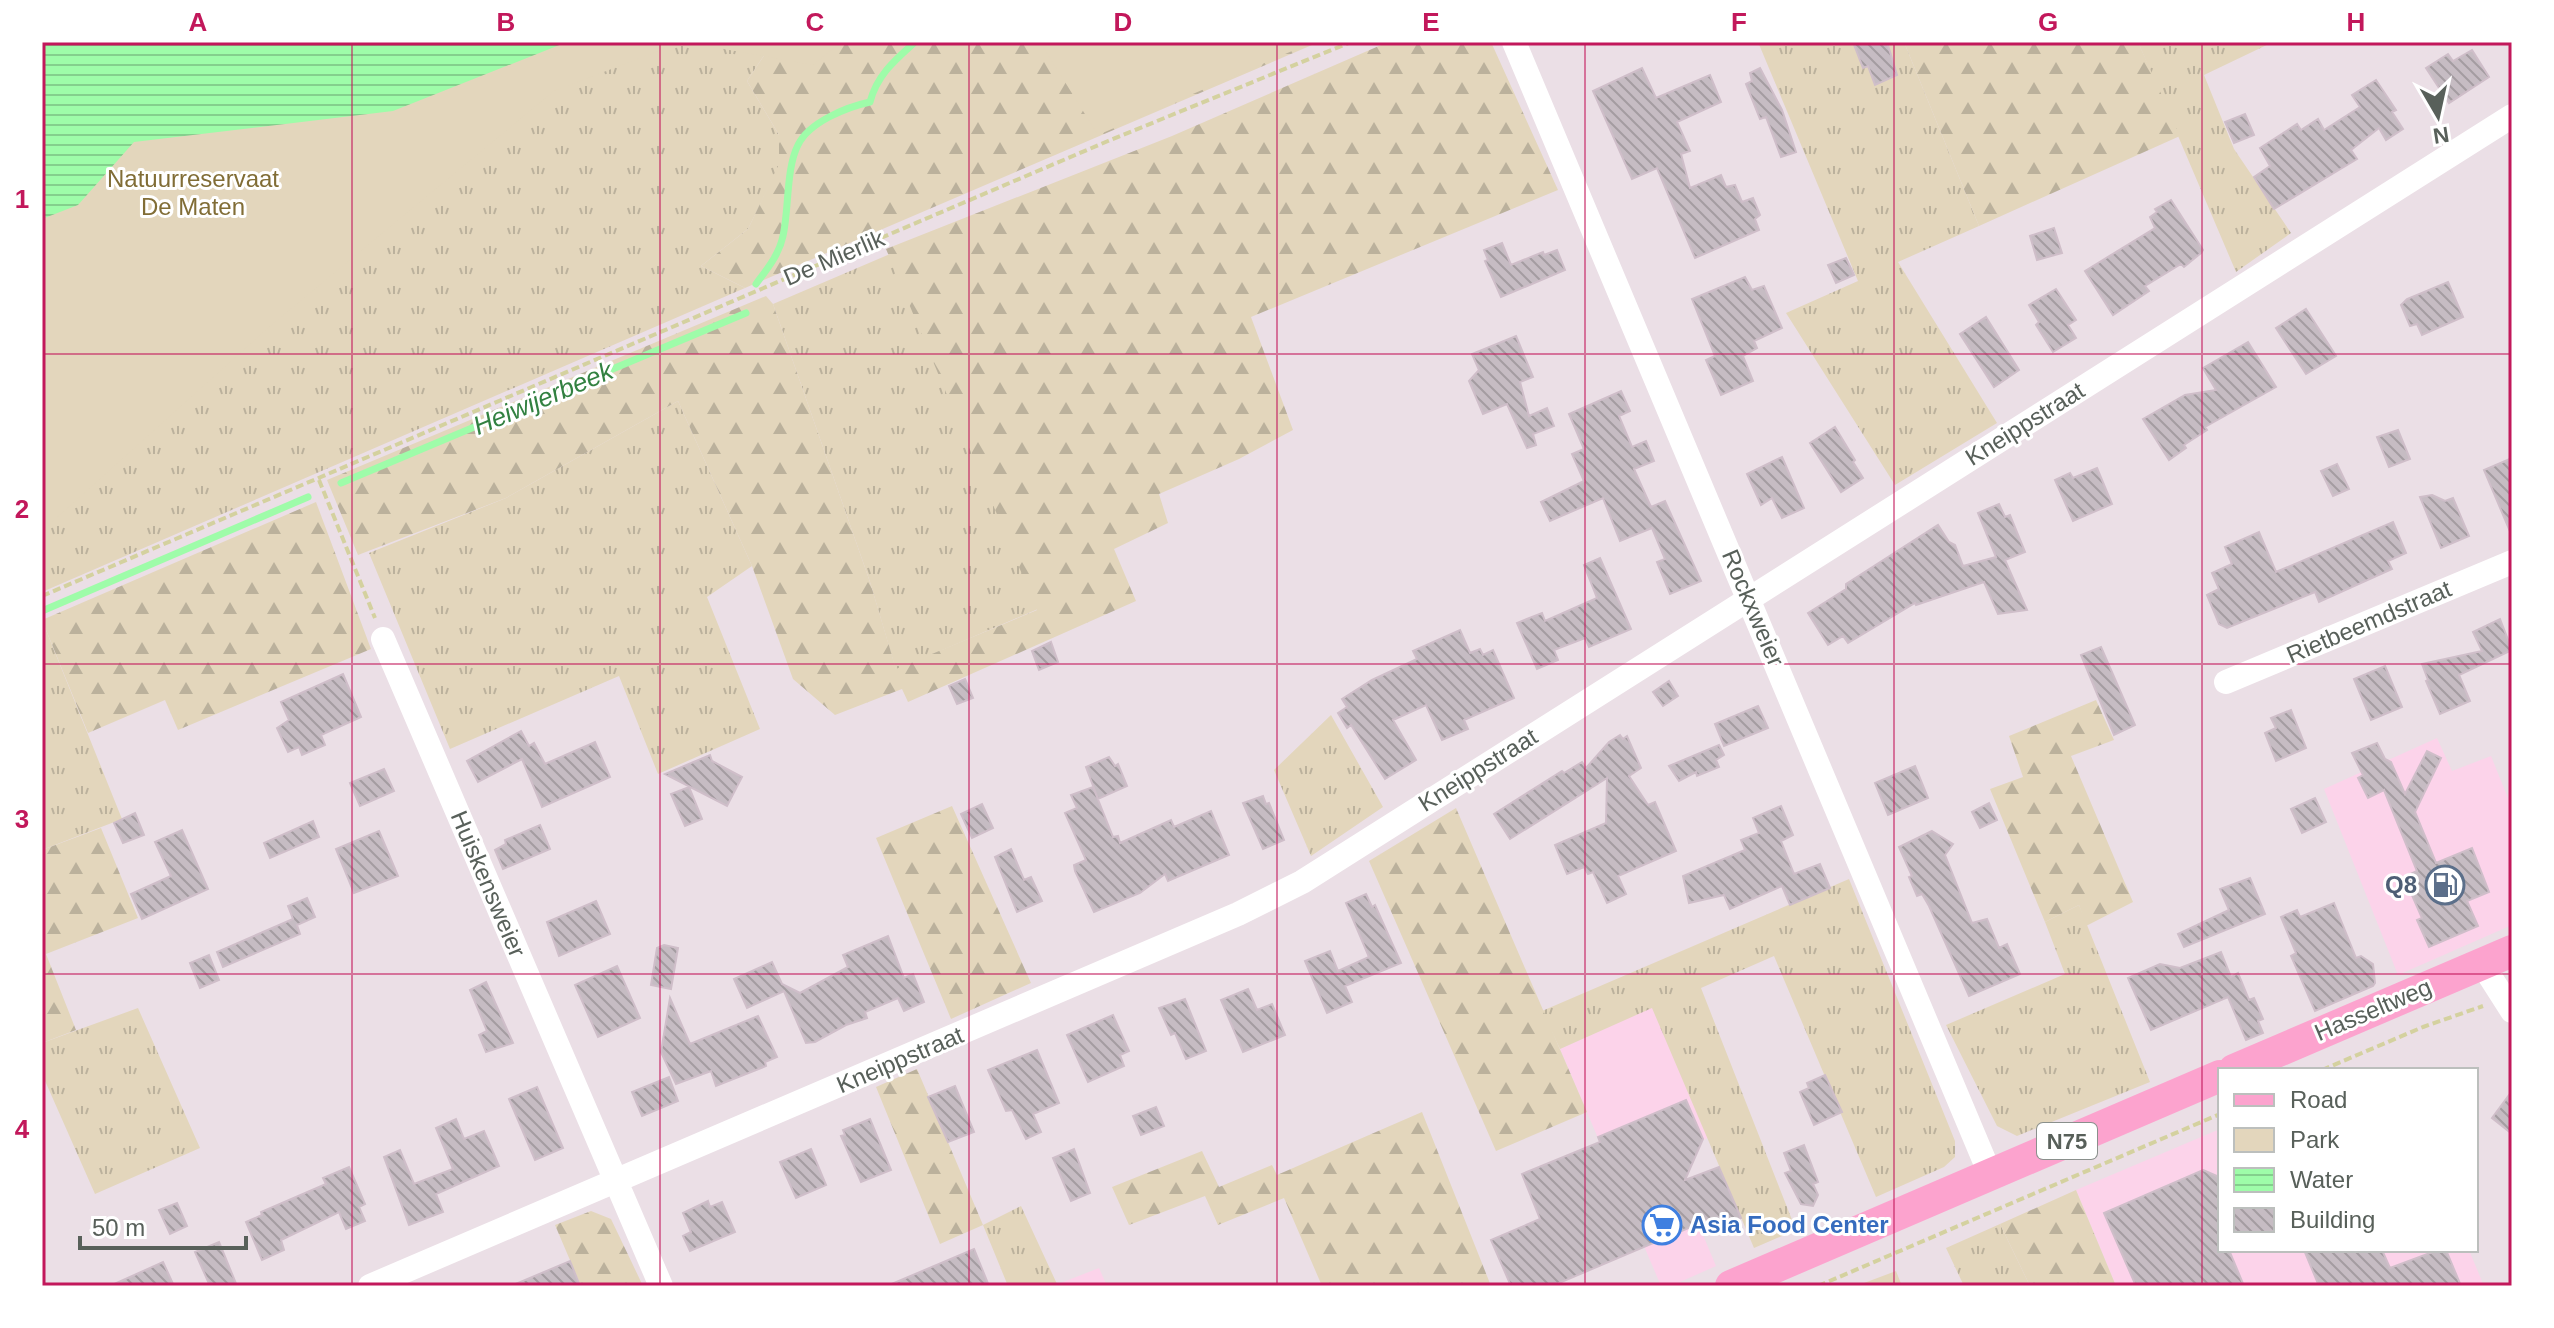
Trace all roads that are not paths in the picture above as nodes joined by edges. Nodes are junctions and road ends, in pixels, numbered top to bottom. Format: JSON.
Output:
{"nodes":[{"id":1,"x":1514,"y":42,"type":"edge"},
{"id":2,"x":2512,"y":116,"type":"edge"},
{"id":3,"x":2512,"y":562,"type":"edge"},
{"id":4,"x":1749,"y":598,"type":"junction"},
{"id":5,"x":383,"y":639,"type":"road end"},
{"id":6,"x":2226,"y":682,"type":"dead end"},
{"id":7,"x":2512,"y":951,"type":"edge"},
{"id":8,"x":2482,"y":964,"type":"junction"},
{"id":9,"x":2502,"y":1007,"type":"edge"},
{"id":10,"x":2239,"y":1068,"type":"edge"},
{"id":11,"x":2218,"y":1077,"type":"edge"},
{"id":12,"x":1990,"y":1174,"type":"junction"},
{"id":13,"x":616,"y":1180,"type":"junction"},
{"id":14,"x":370,"y":1286,"type":"edge"},
{"id":15,"x":661,"y":1286,"type":"edge"},
{"id":16,"x":1731,"y":1286,"type":"edge"}],
"edges":[{"from":1,"to":4,"type":"street","name":"Rockxweier"},
{"from":2,"to":4,"type":"street","name":"Kneippstraat"},
{"from":3,"to":6,"type":"street","name":"Rietbeemdstraat"},
{"from":4,"to":12,"type":"street","name":"Rockxweier"},
{"from":4,"to":13,"type":"street","name":"Kneippstraat"},
{"from":5,"to":13,"type":"street","name":"Huiskensweier"},
{"from":7,"to":8,"type":"main road","name":"Hasseltweg"},
{"from":8,"to":9,"type":"street"},
{"from":8,"to":10,"type":"main road","name":"Hasseltweg"},
{"from":11,"to":12,"type":"main road","number":"N75"},
{"from":12,"to":16,"type":"main road","number":"N75"},
{"from":13,"to":14,"type":"street","name":"Kneippstraat"},
{"from":13,"to":15,"type":"street","name":"Huiskensweier"}]}
